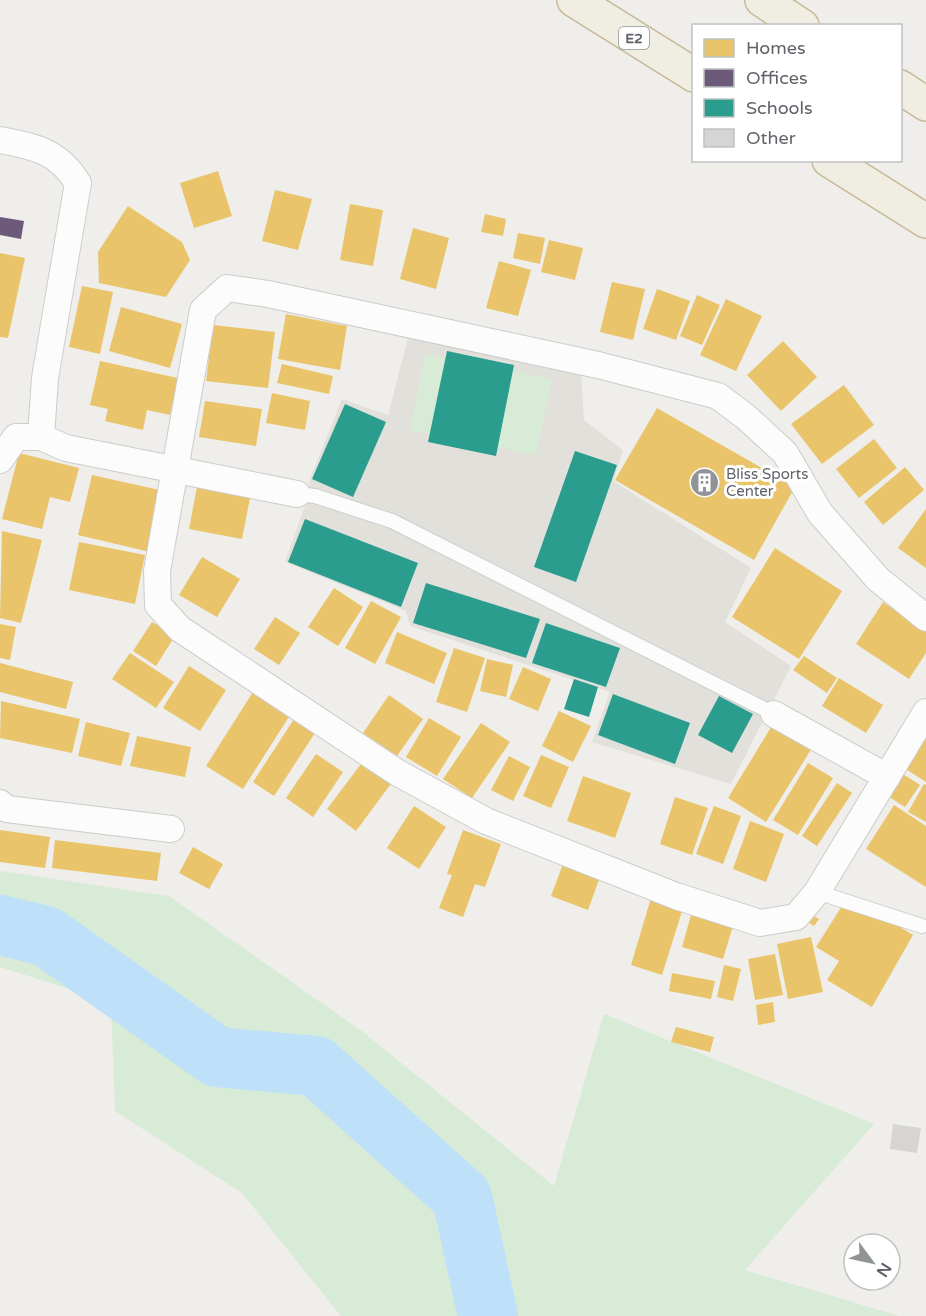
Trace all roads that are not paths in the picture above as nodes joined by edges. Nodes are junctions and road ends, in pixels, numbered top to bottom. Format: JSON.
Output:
{"nodes":[{"id":1,"x":574,"y":0,"type":"edge"},
{"id":2,"x":762,"y":0,"type":"edge"},
{"id":3,"x":799,"y":24,"type":"edge"},
{"id":4,"x":692,"y":74,"type":"edge"},
{"id":5,"x":902,"y":88,"type":"edge"},
{"id":6,"x":926,"y":104,"type":"edge"},
{"id":7,"x":0,"y":140,"type":"edge"},
{"id":8,"x":833,"y":162,"type":"edge"},
{"id":9,"x":926,"y":221,"type":"edge"},
{"id":10,"x":40,"y":436,"type":"junction"},
{"id":11,"x":0,"y":460,"type":"edge"},
{"id":12,"x":174,"y":471,"type":"junction"},
{"id":13,"x":297,"y":494,"type":"joint"},
{"id":14,"x":926,"y":618,"type":"edge"},
{"id":15,"x":926,"y":712,"type":"edge"},
{"id":16,"x":774,"y":714,"type":"joint"},
{"id":17,"x":887,"y":777,"type":"junction"},
{"id":18,"x":0,"y":803,"type":"edge"},
{"id":19,"x":171,"y":829,"type":"dead end"},
{"id":20,"x":817,"y":892,"type":"junction"},
{"id":21,"x":922,"y":926,"type":"dead end"}],
"edges":[{"from":1,"to":4,"type":"highway","number":"E2"},
{"from":2,"to":3,"type":"highway"},
{"from":5,"to":6,"type":"highway"},
{"from":7,"to":10,"type":"street"},
{"from":8,"to":9,"type":"highway"},
{"from":10,"to":11,"type":"street"},
{"from":10,"to":12,"type":"street"},
{"from":12,"to":13,"type":"street"},
{"from":12,"to":14,"type":"street"},
{"from":12,"to":20,"type":"street"},
{"from":13,"to":16,"type":"lane"},
{"from":15,"to":17,"type":"street"},
{"from":16,"to":17,"type":"street"},
{"from":17,"to":20,"type":"street"},
{"from":18,"to":19,"type":"street"},
{"from":20,"to":21,"type":"lane"}]}
